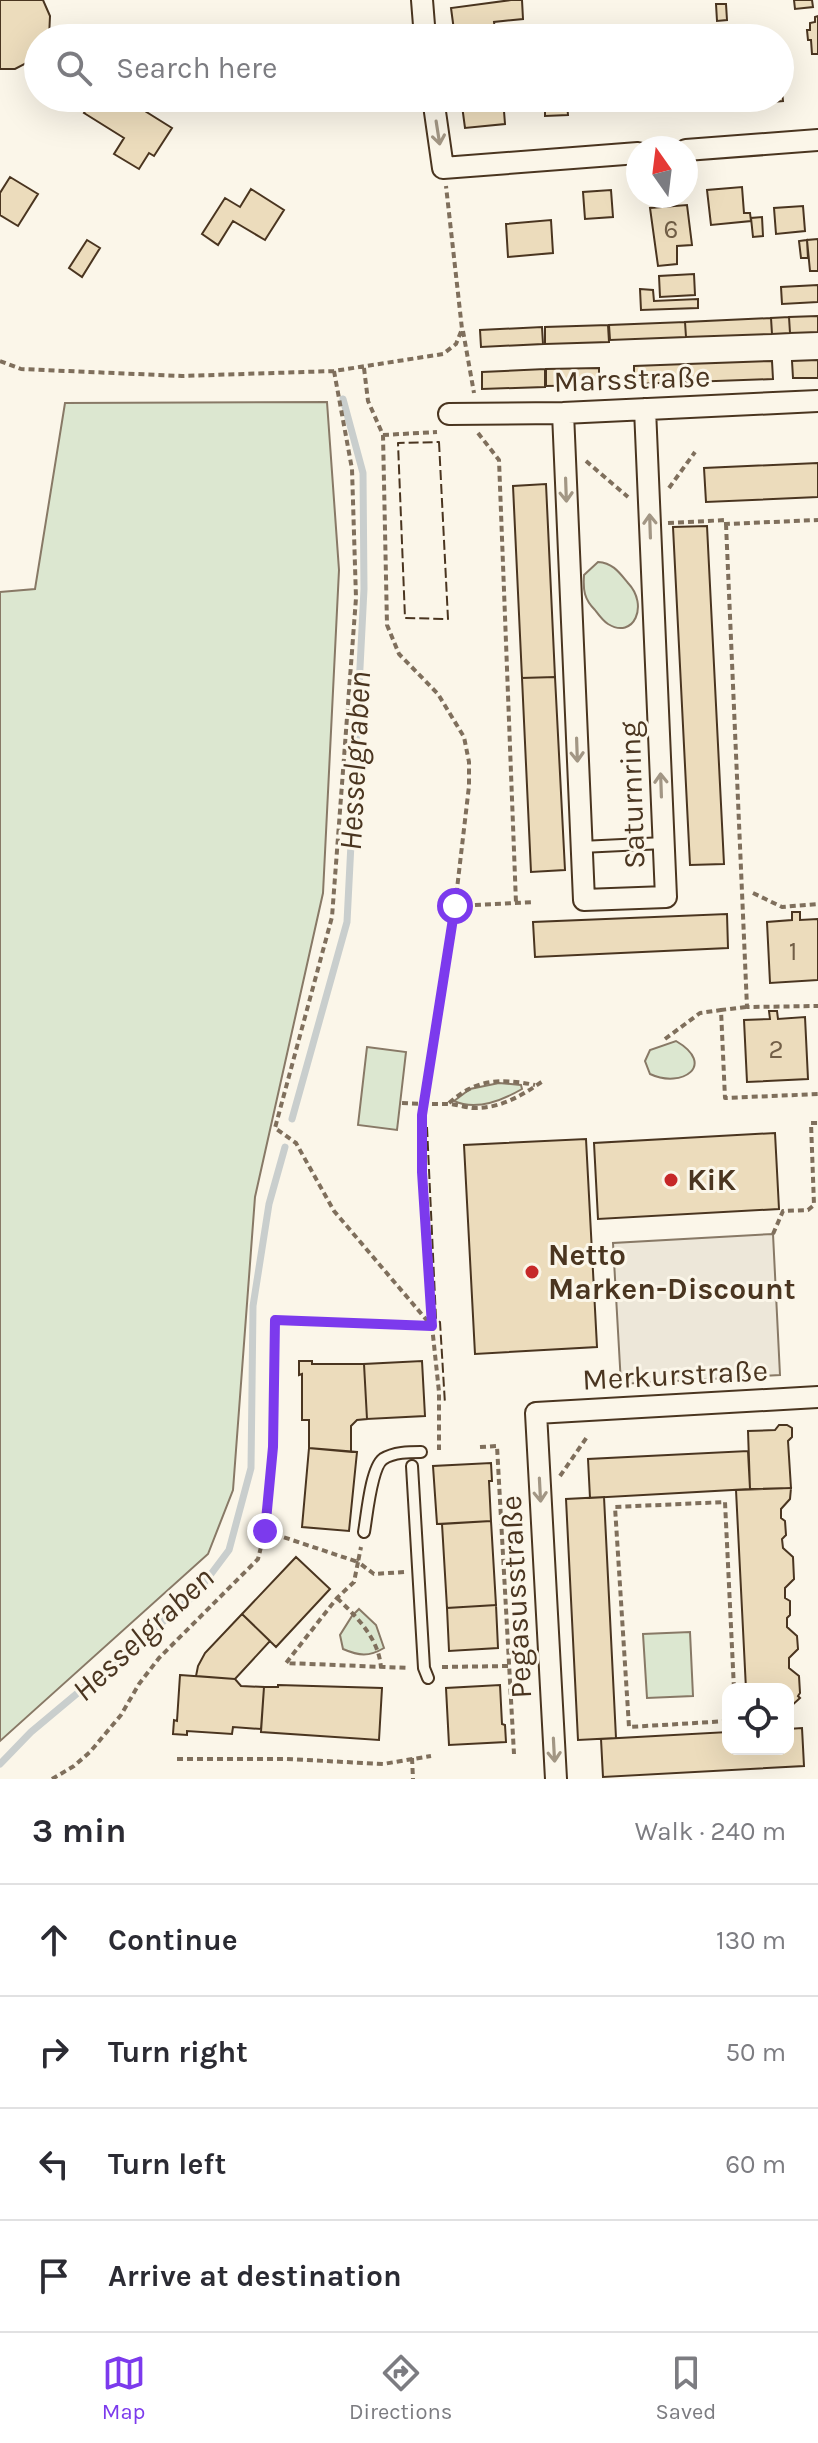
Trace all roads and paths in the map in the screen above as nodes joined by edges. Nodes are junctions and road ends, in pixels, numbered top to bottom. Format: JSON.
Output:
{"nodes":[{"id":1,"x":422,"y":0,"type":"edge"},
{"id":2,"x":424,"y":24,"type":"edge"},
{"id":3,"x":435,"y":112,"type":"edge"},
{"id":4,"x":818,"y":140,"type":"edge"},
{"id":5,"x":698,"y":149,"type":"edge"},
{"id":6,"x":626,"y":154,"type":"edge"},
{"id":7,"x":443,"y":168,"type":"junction"},
{"id":8,"x":462,"y":329,"type":"junction"},
{"id":9,"x":0,"y":361,"type":"edge"},
{"id":10,"x":364,"y":368,"type":"junction"},
{"id":11,"x":334,"y":371,"type":"junction"},
{"id":12,"x":818,"y":401,"type":"edge"},
{"id":13,"x":645,"y":409,"type":"junction"},
{"id":14,"x":563,"y":413,"type":"junction"},
{"id":15,"x":449,"y":414,"type":"joint"},
{"id":16,"x":475,"y":414,"type":"junction"},
{"id":17,"x":383,"y":435,"type":"junction"},
{"id":18,"x":695,"y":452,"type":"dead end"},
{"id":19,"x":581,"y":457,"type":"dead end"},
{"id":20,"x":650,"y":519,"type":"junction"},
{"id":21,"x":818,"y":520,"type":"edge"},
{"id":22,"x":726,"y":524,"type":"junction"},
{"id":23,"x":664,"y":843,"type":"junction"},
{"id":24,"x":581,"y":847,"type":"junction"},
{"id":25,"x":753,"y":893,"type":"dead end"},
{"id":26,"x":534,"y":902,"type":"dead end"},
{"id":27,"x":516,"y":903,"type":"junction"},
{"id":28,"x":818,"y":904,"type":"edge"},
{"id":29,"x":455,"y":906,"type":"junction"},
{"id":30,"x":818,"y":1006,"type":"edge"},
{"id":31,"x":747,"y":1007,"type":"junction"},
{"id":32,"x":721,"y":1010,"type":"junction"},
{"id":33,"x":665,"y":1039,"type":"dead end"},
{"id":34,"x":543,"y":1081,"type":"dead end"},
{"id":35,"x":536,"y":1085,"type":"junction"},
{"id":36,"x":818,"y":1094,"type":"edge"},
{"id":37,"x":402,"y":1103,"type":"dead end"},
{"id":38,"x":449,"y":1103,"type":"junction"},
{"id":39,"x":423,"y":1104,"type":"junction"},
{"id":40,"x":818,"y":1123,"type":"edge"},
{"id":41,"x":773,"y":1234,"type":"dead end"},
{"id":42,"x":432,"y":1326,"type":"junction"},
{"id":43,"x":818,"y":1397,"type":"edge"},
{"id":44,"x":536,"y":1413,"type":"joint"},
{"id":45,"x":587,"y":1437,"type":"dead end"},
{"id":46,"x":480,"y":1447,"type":"dead end"},
{"id":47,"x":439,"y":1450,"type":"dead end"},
{"id":48,"x":421,"y":1452,"type":"dead end"},
{"id":49,"x":412,"y":1466,"type":"dead end"},
{"id":50,"x":557,"y":1481,"type":"dead end"},
{"id":51,"x":265,"y":1531,"type":"junction"},
{"id":52,"x":364,"y":1532,"type":"joint"},
{"id":53,"x":358,"y":1562,"type":"junction"},
{"id":54,"x":419,"y":1571,"type":"junction"},
{"id":55,"x":337,"y":1598,"type":"junction"},
{"id":56,"x":509,"y":1666,"type":"junction"},
{"id":57,"x":381,"y":1668,"type":"junction"},
{"id":58,"x":426,"y":1673,"type":"junction"},
{"id":59,"x":734,"y":1683,"type":"edge"},
{"id":60,"x":722,"y":1721,"type":"edge"},
{"id":61,"x":514,"y":1754,"type":"dead end"},
{"id":62,"x":431,"y":1756,"type":"dead end"},
{"id":63,"x":412,"y":1758,"type":"junction"},
{"id":64,"x":177,"y":1759,"type":"dead end"},
{"id":65,"x":52,"y":1779,"type":"edge"},
{"id":66,"x":413,"y":1779,"type":"edge"},
{"id":67,"x":556,"y":1779,"type":"edge"}],
"edges":[{"from":1,"to":2,"type":"street"},
{"from":3,"to":7,"type":"street","one_way":true},
{"from":4,"to":5,"type":"street"},
{"from":6,"to":7,"type":"street"},
{"from":7,"to":8,"type":"path"},
{"from":8,"to":10,"type":"path"},
{"from":8,"to":16,"type":"path"},
{"from":9,"to":11,"type":"path"},
{"from":10,"to":11,"type":"path"},
{"from":10,"to":17,"type":"path"},
{"from":11,"to":42,"type":"path"},
{"from":12,"to":13,"type":"street","name":"Marsstraße"},
{"from":13,"to":14,"type":"street","name":"Marsstraße"},
{"from":13,"to":20,"type":"street","name":"Saturnring"},
{"from":14,"to":16,"type":"street","name":"Marsstraße"},
{"from":14,"to":24,"type":"street","name":"Saturnring","one_way":true},
{"from":15,"to":16,"type":"street","name":"Marsstraße"},
{"from":15,"to":17,"type":"path"},
{"from":16,"to":27,"type":"path"},
{"from":17,"to":29,"type":"path"},
{"from":18,"to":20,"type":"path"},
{"from":19,"to":20,"type":"path"},
{"from":20,"to":22,"type":"path"},
{"from":23,"to":20,"type":"street","name":"Saturnring","one_way":true},
{"from":21,"to":22,"type":"path"},
{"from":22,"to":31,"type":"path"},
{"from":23,"to":24,"type":"lane"},
{"from":23,"to":24,"type":"street","name":"Saturnring"},
{"from":25,"to":28,"type":"path"},
{"from":26,"to":27,"type":"path"},
{"from":27,"to":29,"type":"path"},
{"from":29,"to":39,"type":"path"},
{"from":30,"to":31,"type":"path"},
{"from":31,"to":32,"type":"path"},
{"from":32,"to":33,"type":"path"},
{"from":32,"to":36,"type":"path"},
{"from":34,"to":35,"type":"path"},
{"from":35,"to":38,"type":"path"},
{"from":35,"to":38,"type":"path"},
{"from":37,"to":39,"type":"path"},
{"from":38,"to":39,"type":"path"},
{"from":39,"to":42,"type":"path"},
{"from":40,"to":41,"type":"path"},
{"from":42,"to":47,"type":"path"},
{"from":42,"to":51,"type":"path"},
{"from":43,"to":44,"type":"street","name":"Merkurstraße"},
{"from":44,"to":67,"type":"street","name":"Pegasusstraße","one_way":true},
{"from":45,"to":50,"type":"path"},
{"from":46,"to":56,"type":"path"},
{"from":48,"to":52,"type":"lane"},
{"from":49,"to":54,"type":"lane"},
{"from":51,"to":53,"type":"path"},
{"from":51,"to":65,"type":"path"},
{"from":52,"to":53,"type":"path"},
{"from":53,"to":54,"type":"path"},
{"from":53,"to":55,"type":"path"},
{"from":54,"to":58,"type":"lane"},
{"from":55,"to":57,"type":"path"},
{"from":55,"to":57,"type":"path"},
{"from":56,"to":58,"type":"path"},
{"from":56,"to":61,"type":"path"},
{"from":57,"to":58,"type":"path"},
{"from":59,"to":60,"type":"path"},
{"from":62,"to":63,"type":"path"},
{"from":63,"to":64,"type":"path"},
{"from":63,"to":66,"type":"path"}]}
